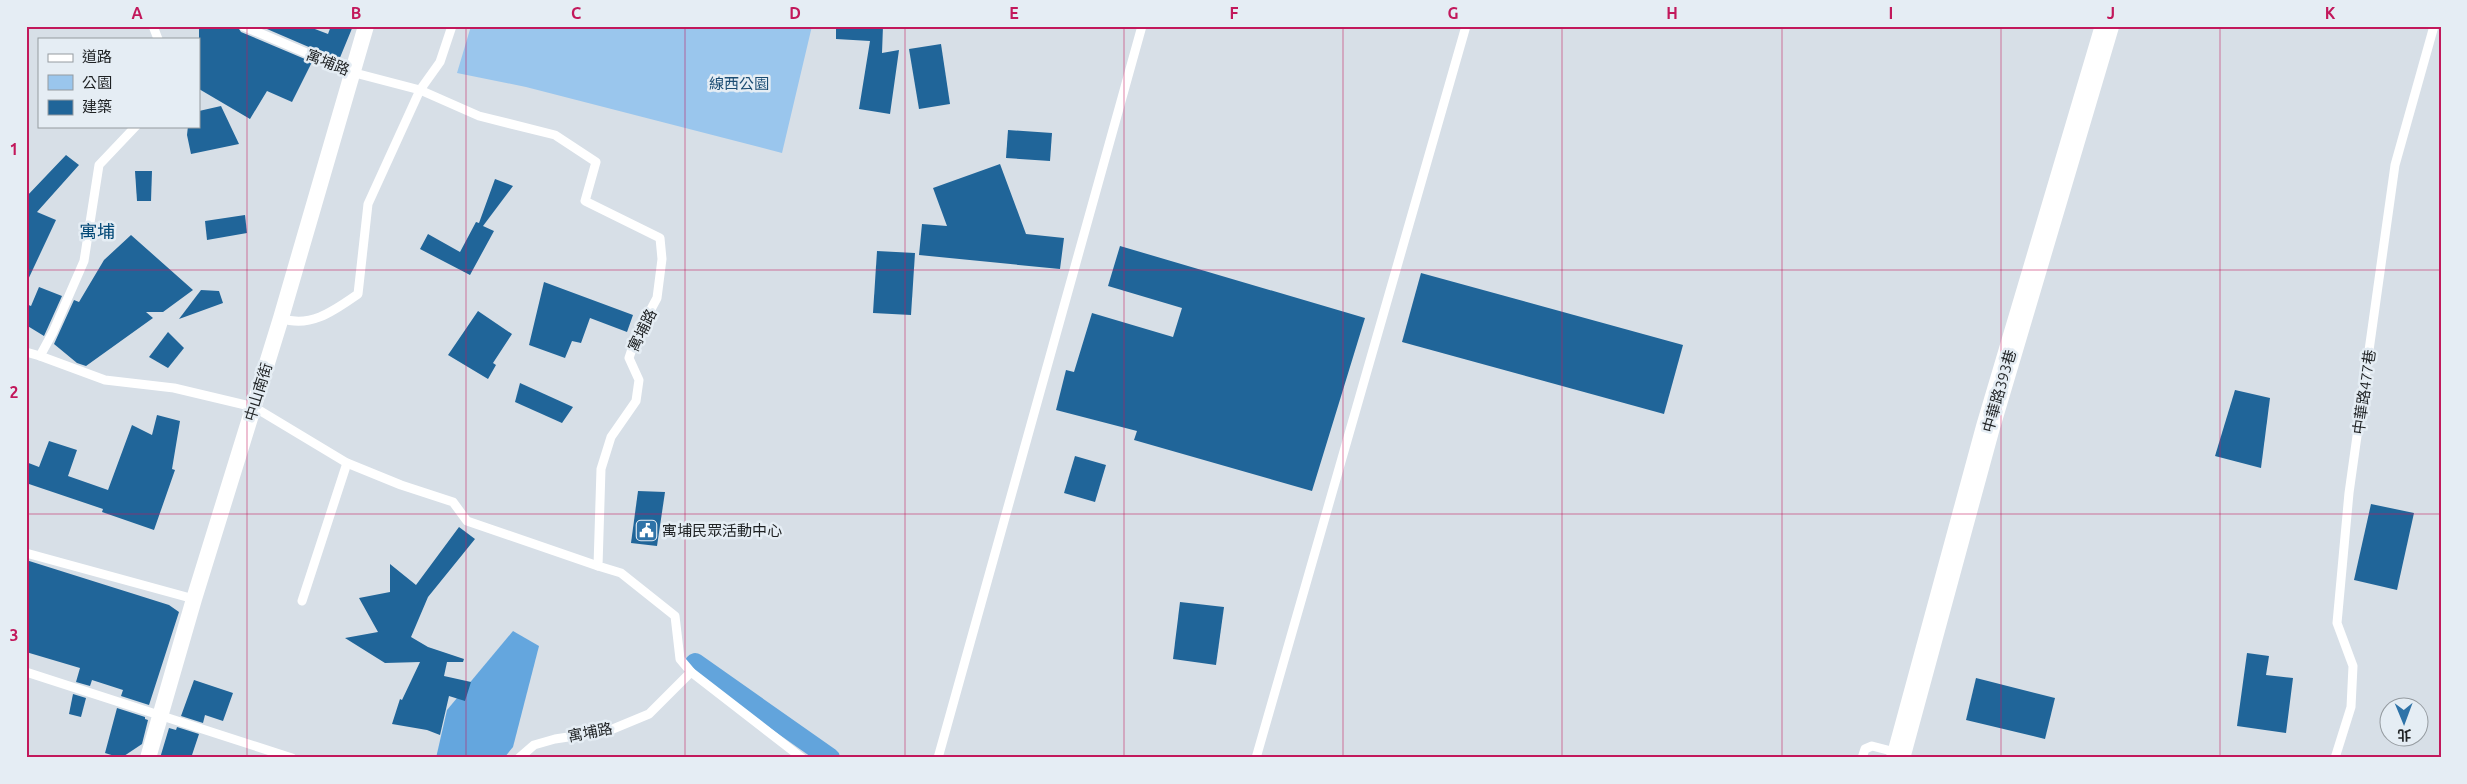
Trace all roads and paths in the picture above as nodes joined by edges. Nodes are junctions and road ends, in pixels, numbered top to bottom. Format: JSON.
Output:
{"nodes":[{"id":1,"x":154,"y":26,"type":"edge"},
{"id":2,"x":243,"y":26,"type":"edge"},
{"id":3,"x":366,"y":26,"type":"edge"},
{"id":4,"x":452,"y":26,"type":"edge"},
{"id":5,"x":1142,"y":26,"type":"edge"},
{"id":6,"x":1466,"y":26,"type":"edge"},
{"id":7,"x":2107,"y":26,"type":"edge"},
{"id":8,"x":2434,"y":26,"type":"edge"},
{"id":9,"x":158,"y":38,"type":"edge"},
{"id":10,"x":351,"y":72,"type":"junction"},
{"id":11,"x":420,"y":90,"type":"junction"},
{"id":12,"x":134,"y":128,"type":"edge"},
{"id":13,"x":281,"y":318,"type":"junction"},
{"id":14,"x":26,"y":352,"type":"edge"},
{"id":15,"x":40,"y":356,"type":"junction"},
{"id":16,"x":254,"y":407,"type":"junction"},
{"id":17,"x":347,"y":463,"type":"junction"},
{"id":18,"x":26,"y":553,"type":"edge"},
{"id":19,"x":598,"y":566,"type":"junction"},
{"id":20,"x":194,"y":599,"type":"junction"},
{"id":21,"x":302,"y":601,"type":"dead end"},
{"id":22,"x":26,"y":672,"type":"edge"},
{"id":23,"x":691,"y":672,"type":"junction"},
{"id":24,"x":160,"y":714,"type":"junction"},
{"id":25,"x":1898,"y":756,"type":"edge"},
{"id":26,"x":148,"y":758,"type":"edge"},
{"id":27,"x":292,"y":758,"type":"edge"},
{"id":28,"x":519,"y":758,"type":"edge"},
{"id":29,"x":802,"y":758,"type":"edge"},
{"id":30,"x":938,"y":758,"type":"edge"},
{"id":31,"x":1256,"y":758,"type":"edge"},
{"id":32,"x":1862,"y":758,"type":"edge"},
{"id":33,"x":2335,"y":758,"type":"edge"}],
"edges":[{"from":1,"to":9,"type":"lane"},
{"from":2,"to":10,"type":"lane","name":"寓埔路"},
{"from":3,"to":10,"type":"street","name":"中山南街"},
{"from":4,"to":11,"type":"lane"},
{"from":5,"to":30,"type":"lane"},
{"from":6,"to":31,"type":"lane"},
{"from":7,"to":25,"type":"street","name":"中華路393巷"},
{"from":8,"to":33,"type":"lane","name":"中華路477巷"},
{"from":10,"to":11,"type":"lane","name":"寓埔路"},
{"from":10,"to":13,"type":"street","name":"中山南街"},
{"from":11,"to":13,"type":"lane"},
{"from":11,"to":19,"type":"lane","name":"寓埔路"},
{"from":12,"to":15,"type":"lane"},
{"from":13,"to":16,"type":"street","name":"中山南街"},
{"from":14,"to":15,"type":"lane"},
{"from":15,"to":16,"type":"lane"},
{"from":16,"to":17,"type":"lane"},
{"from":16,"to":20,"type":"street","name":"中山南街"},
{"from":17,"to":19,"type":"lane"},
{"from":17,"to":21,"type":"lane"},
{"from":18,"to":20,"type":"lane"},
{"from":19,"to":23,"type":"lane"},
{"from":20,"to":24,"type":"street","name":"中山南街"},
{"from":22,"to":24,"type":"lane"},
{"from":23,"to":28,"type":"lane","name":"寓埔路"},
{"from":23,"to":29,"type":"lane"},
{"from":24,"to":26,"type":"street","name":"中山南街"},
{"from":24,"to":27,"type":"lane"},
{"from":25,"to":32,"type":"lane"}]}
